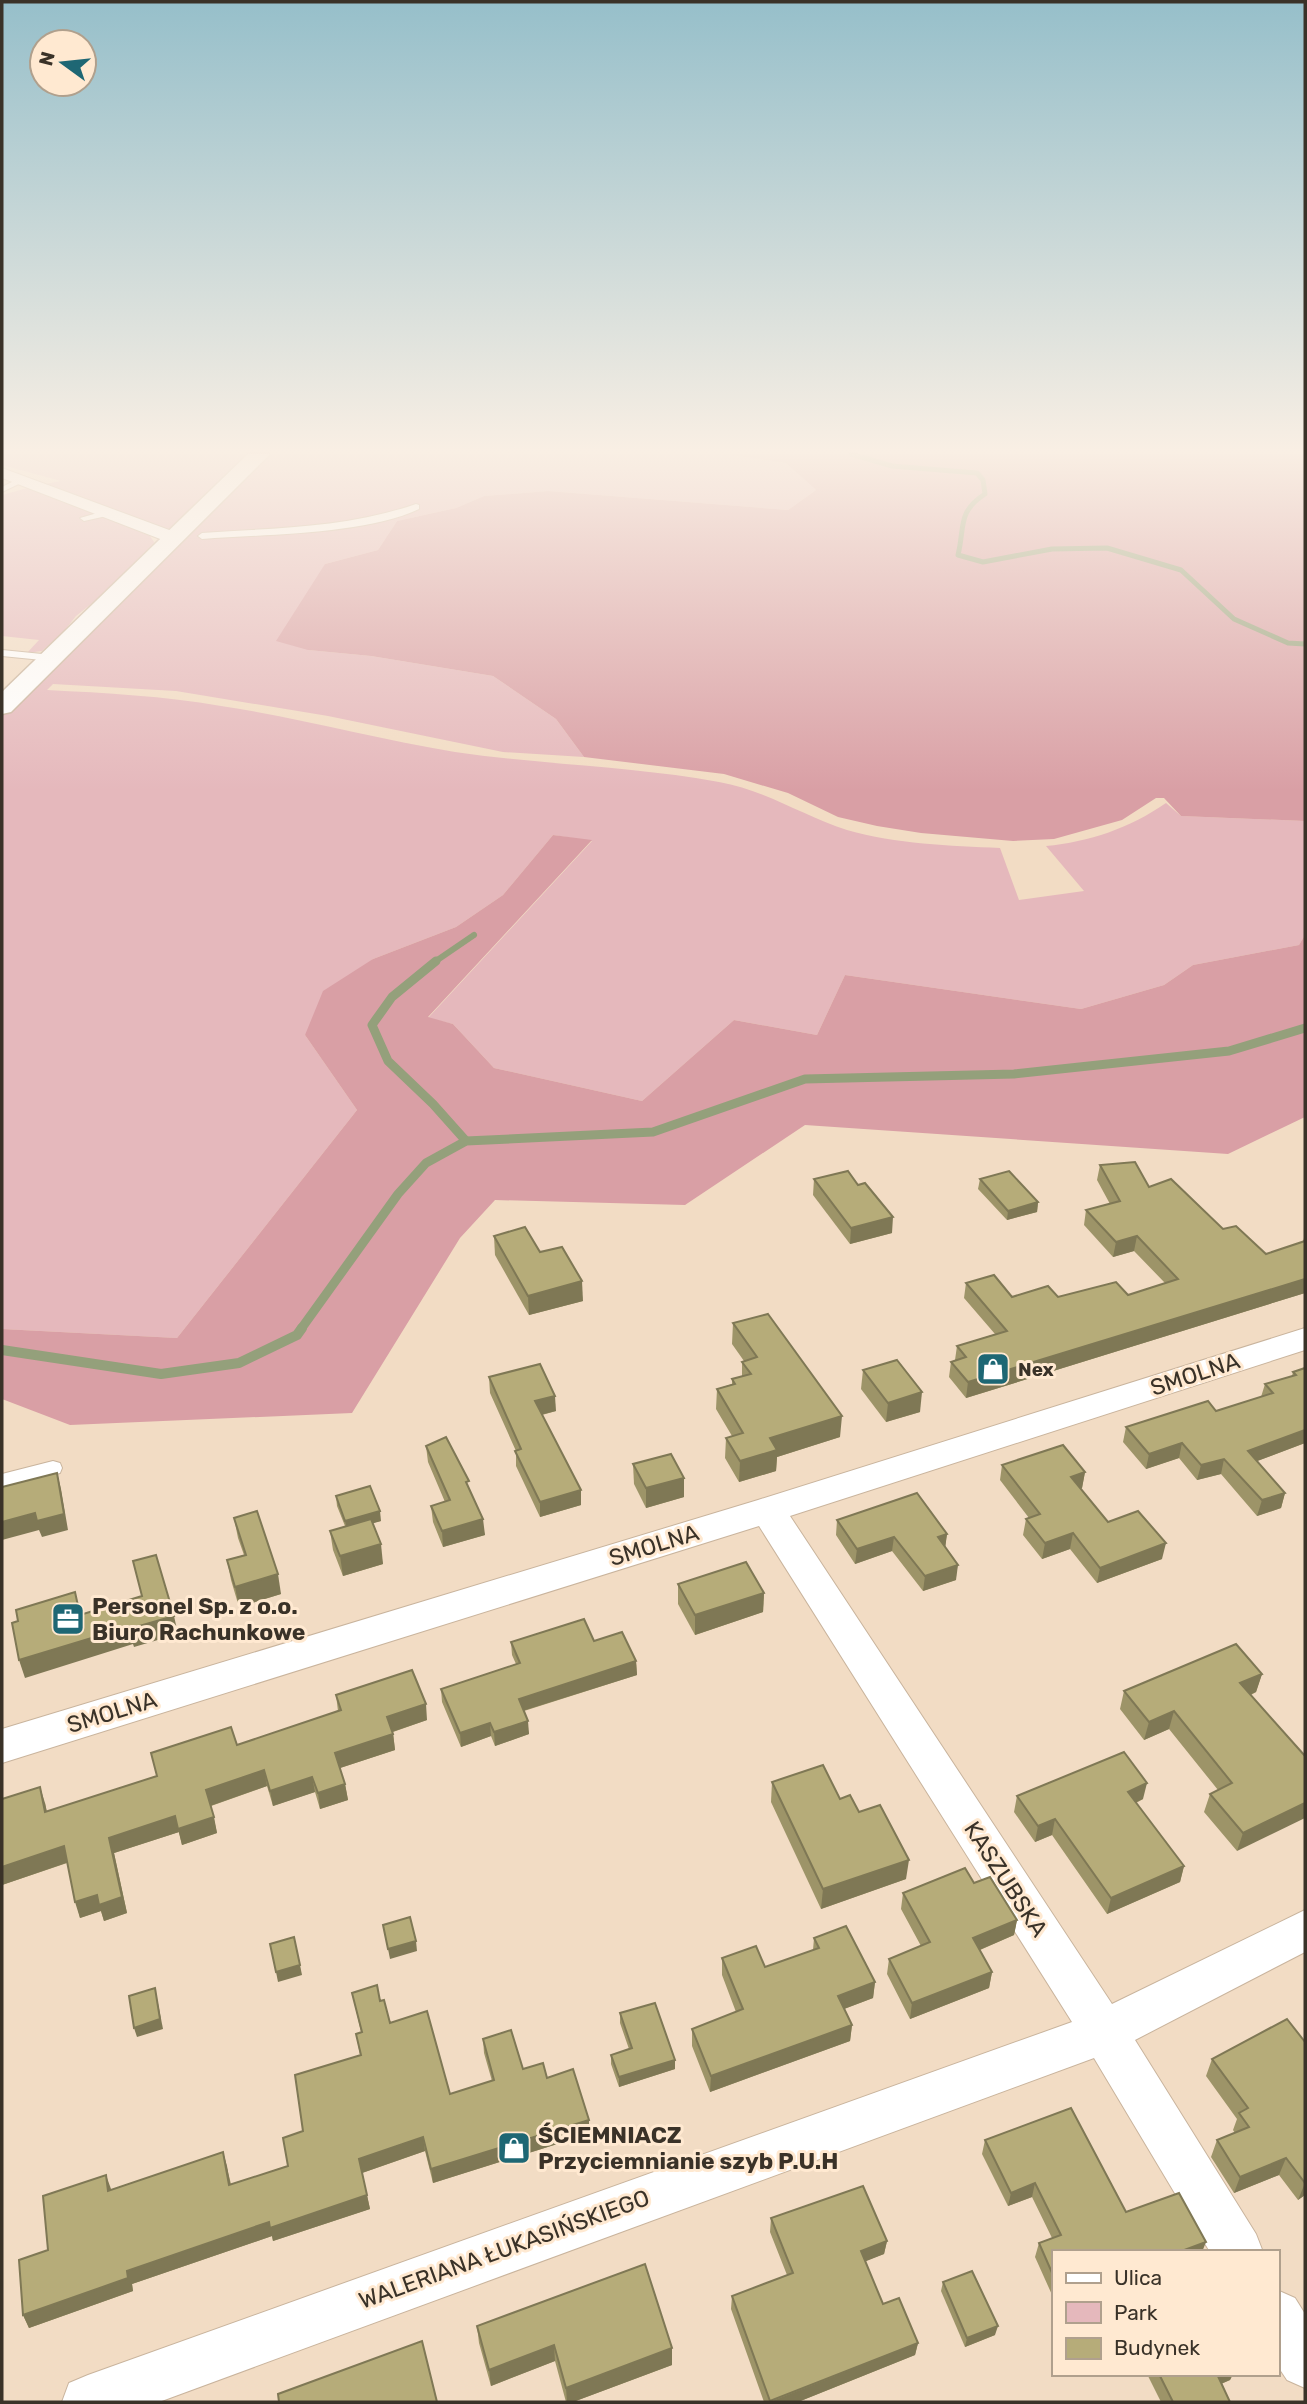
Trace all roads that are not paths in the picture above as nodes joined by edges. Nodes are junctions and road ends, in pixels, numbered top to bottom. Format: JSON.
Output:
{"nodes":[{"id":1,"x":145,"y":566,"type":"edge"},
{"id":2,"x":2,"y":653,"type":"edge"},
{"id":3,"x":52,"y":658,"type":"junction"},
{"id":4,"x":3,"y":704,"type":"edge"},
{"id":5,"x":1305,"y":1339,"type":"edge"},
{"id":6,"x":53,"y":1468,"type":"dead end"},
{"id":7,"x":2,"y":1481,"type":"edge"},
{"id":8,"x":768,"y":1510,"type":"junction"},
{"id":9,"x":2,"y":1746,"type":"edge"},
{"id":10,"x":1305,"y":1930,"type":"edge"},
{"id":11,"x":1104,"y":2032,"type":"junction"},
{"id":12,"x":1237,"y":2250,"type":"edge"},
{"id":13,"x":1279,"y":2319,"type":"edge"},
{"id":14,"x":1305,"y":2362,"type":"edge"},
{"id":15,"x":88,"y":2402,"type":"edge"}],
"edges":[{"from":1,"to":3,"type":"main road"},
{"from":2,"to":3,"type":"lane"},
{"from":3,"to":4,"type":"main road"},
{"from":5,"to":8,"type":"street","name":"SMOLNA"},
{"from":6,"to":7,"type":"lane"},
{"from":8,"to":9,"type":"street","name":"SMOLNA"},
{"from":8,"to":11,"type":"street","name":"KASZUBSKA"},
{"from":10,"to":11,"type":"street","name":"WALERIANA ŁUKASIŃSKIEGO"},
{"from":11,"to":12,"type":"street","name":"KASZUBSKA"},
{"from":11,"to":15,"type":"street","name":"WALERIANA ŁUKASIŃSKIEGO"},
{"from":13,"to":14,"type":"street"}]}
